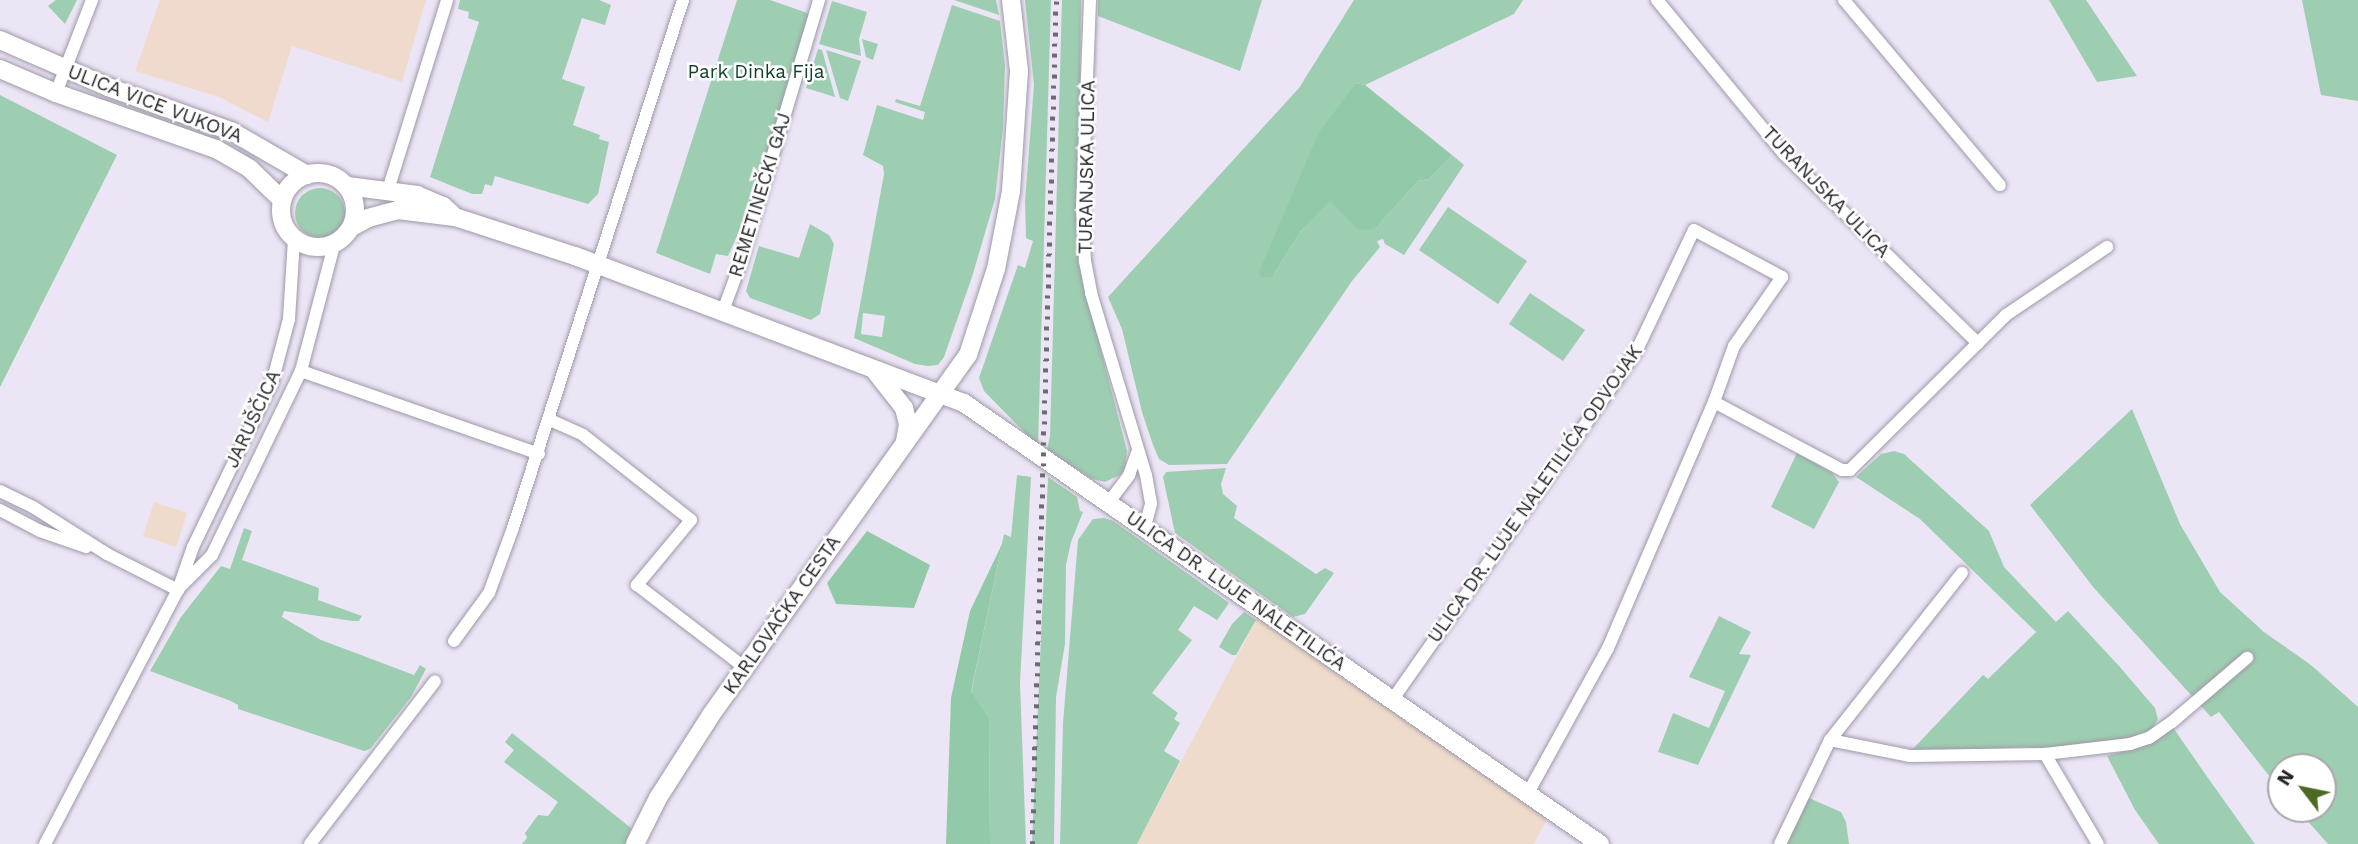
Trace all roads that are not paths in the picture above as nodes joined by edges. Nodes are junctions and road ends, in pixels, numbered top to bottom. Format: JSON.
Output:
{"nodes":[{"id":1,"x":92,"y":0,"type":"edge"},
{"id":2,"x":447,"y":0,"type":"edge"},
{"id":3,"x":683,"y":0,"type":"edge"},
{"id":4,"x":819,"y":0,"type":"edge"},
{"id":5,"x":1011,"y":0,"type":"edge"},
{"id":6,"x":1090,"y":0,"type":"edge"},
{"id":7,"x":1657,"y":0,"type":"edge"},
{"id":8,"x":1844,"y":0,"type":"edge"},
{"id":9,"x":0,"y":40,"type":"edge"},
{"id":10,"x":0,"y":69,"type":"edge"},
{"id":11,"x":64,"y":69,"type":"junction"},
{"id":12,"x":56,"y":93,"type":"junction"},
{"id":13,"x":307,"y":175,"type":"junction"},
{"id":14,"x":2000,"y":185,"type":"dead end"},
{"id":15,"x":347,"y":186,"type":"junction"},
{"id":16,"x":388,"y":190,"type":"junction"},
{"id":17,"x":282,"y":200,"type":"junction"},
{"id":18,"x":456,"y":217,"type":"junction"},
{"id":19,"x":352,"y":227,"type":"junction"},
{"id":20,"x":294,"y":239,"type":"junction"},
{"id":21,"x":334,"y":245,"type":"junction"},
{"id":22,"x":2107,"y":247,"type":"dead end"},
{"id":23,"x":600,"y":265,"type":"junction"},
{"id":24,"x":723,"y":311,"type":"junction"},
{"id":25,"x":1978,"y":343,"type":"junction"},
{"id":26,"x":870,"y":366,"type":"junction"},
{"id":27,"x":300,"y":372,"type":"junction"},
{"id":28,"x":942,"y":394,"type":"junction"},
{"id":29,"x":1714,"y":402,"type":"junction"},
{"id":30,"x":550,"y":420,"type":"junction"},
{"id":31,"x":905,"y":441,"type":"junction"},
{"id":32,"x":1137,"y":453,"type":"junction"},
{"id":33,"x":539,"y":454,"type":"junction"},
{"id":34,"x":0,"y":491,"type":"edge"},
{"id":35,"x":1109,"y":502,"type":"junction"},
{"id":36,"x":0,"y":510,"type":"edge"},
{"id":37,"x":1145,"y":527,"type":"junction"},
{"id":38,"x":107,"y":554,"type":"junction"},
{"id":39,"x":1962,"y":573,"type":"dead end"},
{"id":40,"x":178,"y":590,"type":"junction"},
{"id":41,"x":454,"y":641,"type":"dead end"},
{"id":42,"x":2247,"y":658,"type":"dead end"},
{"id":43,"x":744,"y":667,"type":"junction"},
{"id":44,"x":435,"y":681,"type":"dead end"},
{"id":45,"x":1393,"y":699,"type":"junction"},
{"id":46,"x":1830,"y":740,"type":"junction"},
{"id":47,"x":2045,"y":754,"type":"junction"},
{"id":48,"x":1528,"y":793,"type":"junction"},
{"id":49,"x":46,"y":844,"type":"edge"},
{"id":50,"x":310,"y":844,"type":"edge"},
{"id":51,"x":635,"y":844,"type":"edge"},
{"id":52,"x":1600,"y":844,"type":"edge"},
{"id":53,"x":1780,"y":844,"type":"edge"},
{"id":54,"x":2098,"y":844,"type":"edge"}],
"edges":[{"from":1,"to":11,"type":"street"},
{"from":2,"to":16,"type":"street"},
{"from":3,"to":23,"type":"street"},
{"from":4,"to":24,"type":"street","name":"REMETINEČKI GAJ"},
{"from":5,"to":28,"type":"main road","name":"KARLOVAČKA CESTA"},
{"from":6,"to":32,"type":"street","name":"TURANJSKA ULICA"},
{"from":7,"to":25,"type":"street","name":"TURANJSKA ULICA"},
{"from":8,"to":14,"type":"street"},
{"from":9,"to":11,"type":"main road","name":"ULICA VICE VUKOVA"},
{"from":10,"to":12,"type":"main road","name":"ULICA VICE VUKOVA"},
{"from":11,"to":12,"type":"street"},
{"from":11,"to":13,"type":"main road","name":"ULICA VICE VUKOVA"},
{"from":12,"to":17,"type":"main road","name":"ULICA VICE VUKOVA"},
{"from":13,"to":15,"type":"main road"},
{"from":13,"to":17,"type":"main road"},
{"from":15,"to":16,"type":"main road"},
{"from":15,"to":19,"type":"main road"},
{"from":16,"to":18,"type":"main road"},
{"from":17,"to":20,"type":"main road"},
{"from":18,"to":19,"type":"main road"},
{"from":18,"to":23,"type":"main road"},
{"from":19,"to":21,"type":"main road"},
{"from":20,"to":21,"type":"main road"},
{"from":20,"to":40,"type":"street","name":"JARUŠČICA"},
{"from":21,"to":27,"type":"street","name":"JARUŠČICA"},
{"from":22,"to":25,"type":"street"},
{"from":23,"to":24,"type":"main road"},
{"from":23,"to":30,"type":"street"},
{"from":24,"to":26,"type":"main road"},
{"from":25,"to":29,"type":"street"},
{"from":26,"to":28,"type":"main road"},
{"from":26,"to":31,"type":"main road"},
{"from":27,"to":33,"type":"street","name":"JARUŠČICA"},
{"from":27,"to":40,"type":"street","name":"JARUŠČICA"},
{"from":28,"to":31,"type":"main road","name":"KARLOVAČKA CESTA"},
{"from":28,"to":35,"type":"main road","name":"ULICA DR. LUJE NALETILIĆA"},
{"from":29,"to":45,"type":"street","name":"ULICA DR. LUJE NALETILIĆA ODVOJAK"},
{"from":29,"to":48,"type":"street"},
{"from":30,"to":33,"type":"street"},
{"from":30,"to":43,"type":"street"},
{"from":31,"to":43,"type":"main road","name":"KARLOVAČKA CESTA"},
{"from":32,"to":35,"type":"street"},
{"from":32,"to":37,"type":"street","name":"TURANJSKA ULICA"},
{"from":33,"to":41,"type":"street"},
{"from":34,"to":38,"type":"street"},
{"from":35,"to":37,"type":"main road","name":"ULICA DR. LUJE NALETILIĆA"},
{"from":36,"to":38,"type":"street"},
{"from":37,"to":45,"type":"main road","name":"ULICA DR. LUJE NALETILIĆA"},
{"from":38,"to":40,"type":"street"},
{"from":39,"to":46,"type":"street"},
{"from":40,"to":49,"type":"street","name":"JARUŠČICA"},
{"from":42,"to":47,"type":"street"},
{"from":43,"to":51,"type":"main road","name":"KARLOVAČKA CESTA"},
{"from":44,"to":50,"type":"street"},
{"from":45,"to":48,"type":"main road","name":"ULICA DR. LUJE NALETILIĆA"},
{"from":46,"to":47,"type":"street"},
{"from":46,"to":53,"type":"street"},
{"from":47,"to":54,"type":"street"},
{"from":48,"to":52,"type":"main road","name":"ULICA DR. LUJE NALETILIĆA"}]}
